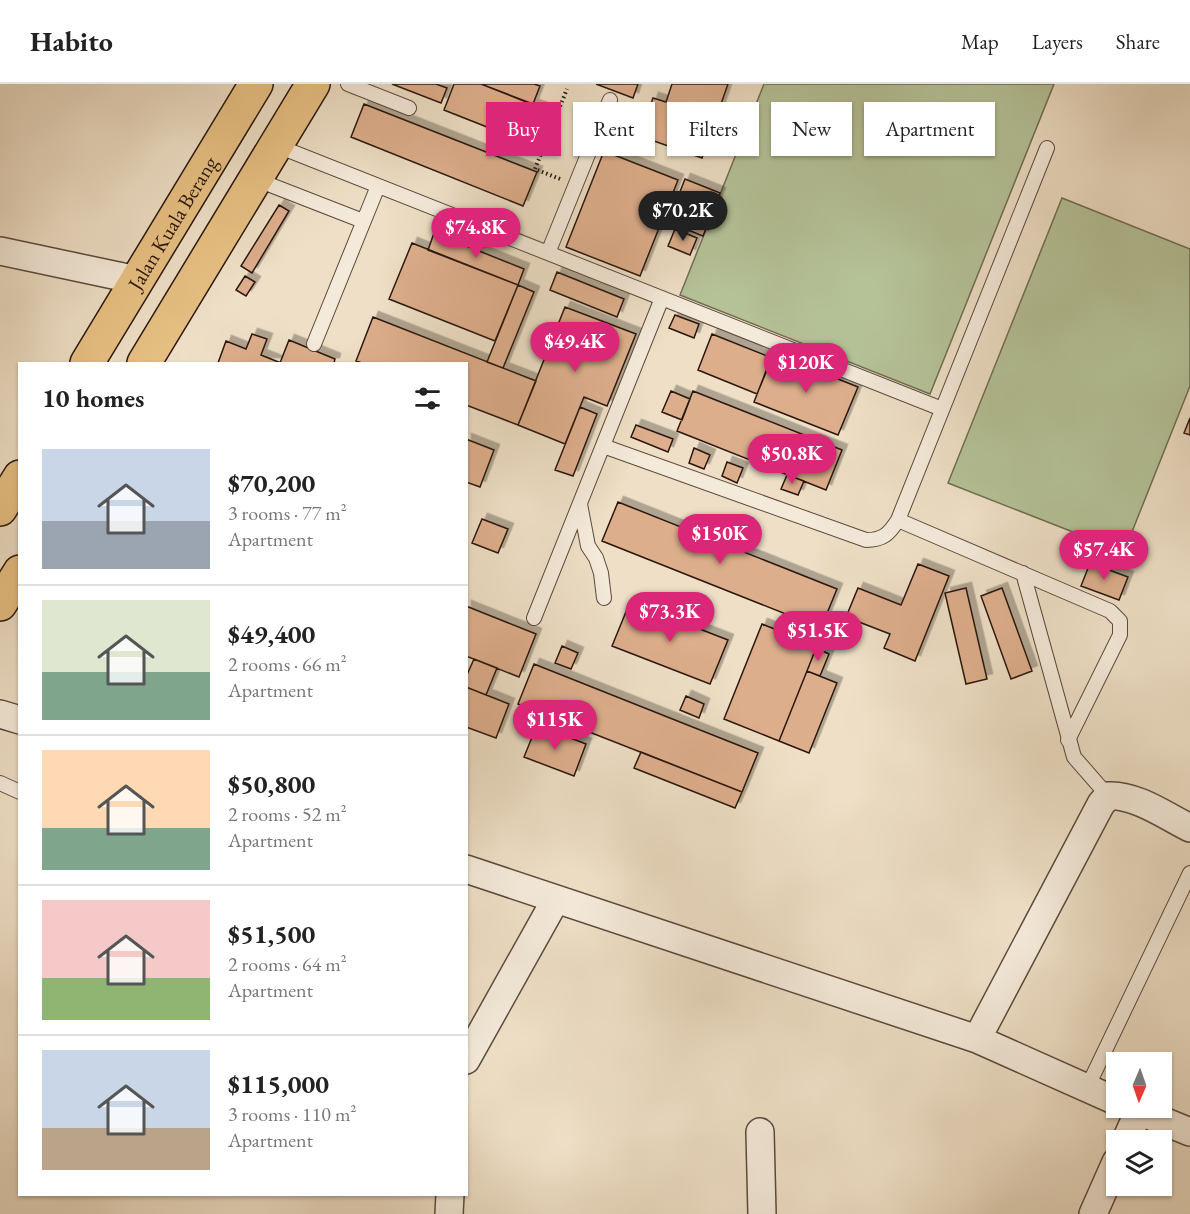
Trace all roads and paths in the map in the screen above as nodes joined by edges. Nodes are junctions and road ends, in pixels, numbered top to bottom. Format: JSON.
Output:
{"nodes":[{"id":1,"x":256,"y":84,"type":"edge"},
{"id":2,"x":313,"y":84,"type":"edge"},
{"id":3,"x":348,"y":84,"type":"edge"},
{"id":4,"x":567,"y":89,"type":"dead end"},
{"id":5,"x":610,"y":100,"type":"dead end"},
{"id":6,"x":409,"y":108,"type":"dead end"},
{"id":7,"x":275,"y":145,"type":"junction"},
{"id":8,"x":1047,"y":148,"type":"dead end"},
{"id":9,"x":255,"y":179,"type":"junction"},
{"id":10,"x":576,"y":185,"type":"junction"},
{"id":11,"x":378,"y":186,"type":"junction"},
{"id":12,"x":363,"y":222,"type":"junction"},
{"id":13,"x":0,"y":251,"type":"edge"},
{"id":14,"x":548,"y":253,"type":"junction"},
{"id":15,"x":137,"y":280,"type":"junction"},
{"id":16,"x":662,"y":298,"type":"junction"},
{"id":17,"x":314,"y":344,"type":"dead end"},
{"id":18,"x":88,"y":362,"type":"edge"},
{"id":19,"x":145,"y":362,"type":"edge"},
{"id":20,"x":942,"y":409,"type":"junction"},
{"id":21,"x":603,"y":446,"type":"junction"},
{"id":22,"x":18,"y":480,"type":"edge"},
{"id":23,"x":580,"y":502,"type":"junction"},
{"id":24,"x":0,"y":509,"type":"edge"},
{"id":25,"x":898,"y":520,"type":"junction"},
{"id":26,"x":1023,"y":573,"type":"junction"},
{"id":27,"x":18,"y":575,"type":"edge"},
{"id":28,"x":604,"y":598,"type":"dead end"},
{"id":29,"x":0,"y":604,"type":"edge"},
{"id":30,"x":534,"y":618,"type":"dead end"},
{"id":31,"x":0,"y":714,"type":"edge"},
{"id":32,"x":18,"y":719,"type":"edge"},
{"id":33,"x":1068,"y":740,"type":"junction"},
{"id":34,"x":0,"y":783,"type":"edge"},
{"id":35,"x":18,"y":791,"type":"edge"},
{"id":36,"x":1108,"y":796,"type":"junction"},
{"id":37,"x":1190,"y":828,"type":"edge"},
{"id":38,"x":468,"y":870,"type":"edge"},
{"id":39,"x":1190,"y":873,"type":"edge"},
{"id":40,"x":556,"y":899,"type":"junction"},
{"id":41,"x":977,"y":1039,"type":"junction"},
{"id":42,"x":468,"y":1056,"type":"edge"},
{"id":43,"x":1087,"y":1088,"type":"junction"},
{"id":44,"x":1106,"y":1096,"type":"edge"},
{"id":45,"x":1158,"y":1118,"type":"edge"},
{"id":46,"x":1190,"y":1131,"type":"edge"},
{"id":47,"x":760,"y":1132,"type":"dead end"},
{"id":48,"x":1106,"y":1185,"type":"edge"},
{"id":49,"x":450,"y":1196,"type":"edge"},
{"id":50,"x":449,"y":1214,"type":"edge"},
{"id":51,"x":762,"y":1214,"type":"edge"},
{"id":52,"x":1093,"y":1214,"type":"edge"}],
"edges":[{"from":1,"to":15,"type":"highway","name":"Jalan Kuala Berang"},
{"from":2,"to":7,"type":"highway"},
{"from":3,"to":6,"type":"lane"},
{"from":4,"to":10,"type":"path"},
{"from":5,"to":10,"type":"lane"},
{"from":7,"to":9,"type":"highway"},
{"from":7,"to":11,"type":"lane"},
{"from":8,"to":20,"type":"lane"},
{"from":9,"to":12,"type":"lane"},
{"from":9,"to":19,"type":"highway"},
{"from":10,"to":14,"type":"lane"},
{"from":11,"to":12,"type":"lane"},
{"from":11,"to":14,"type":"lane"},
{"from":12,"to":17,"type":"lane"},
{"from":13,"to":15,"type":"street"},
{"from":14,"to":16,"type":"lane"},
{"from":15,"to":18,"type":"highway","name":"Jalan Kuala Berang"},
{"from":16,"to":20,"type":"lane"},
{"from":16,"to":21,"type":"lane"},
{"from":20,"to":25,"type":"lane"},
{"from":21,"to":23,"type":"lane"},
{"from":21,"to":25,"type":"lane"},
{"from":22,"to":24,"type":"highway"},
{"from":23,"to":28,"type":"lane"},
{"from":23,"to":30,"type":"lane"},
{"from":25,"to":26,"type":"lane"},
{"from":26,"to":33,"type":"lane"},
{"from":26,"to":33,"type":"lane"},
{"from":27,"to":29,"type":"highway"},
{"from":31,"to":32,"type":"street"},
{"from":33,"to":36,"type":"lane"},
{"from":34,"to":35,"type":"lane"},
{"from":36,"to":37,"type":"street"},
{"from":36,"to":41,"type":"street"},
{"from":38,"to":40,"type":"street"},
{"from":39,"to":43,"type":"lane"},
{"from":40,"to":41,"type":"street"},
{"from":40,"to":42,"type":"street"},
{"from":41,"to":43,"type":"street"},
{"from":43,"to":44,"type":"street"},
{"from":45,"to":46,"type":"street"},
{"from":47,"to":51,"type":"street"},
{"from":48,"to":52,"type":"street"},
{"from":49,"to":50,"type":"street"}]}
